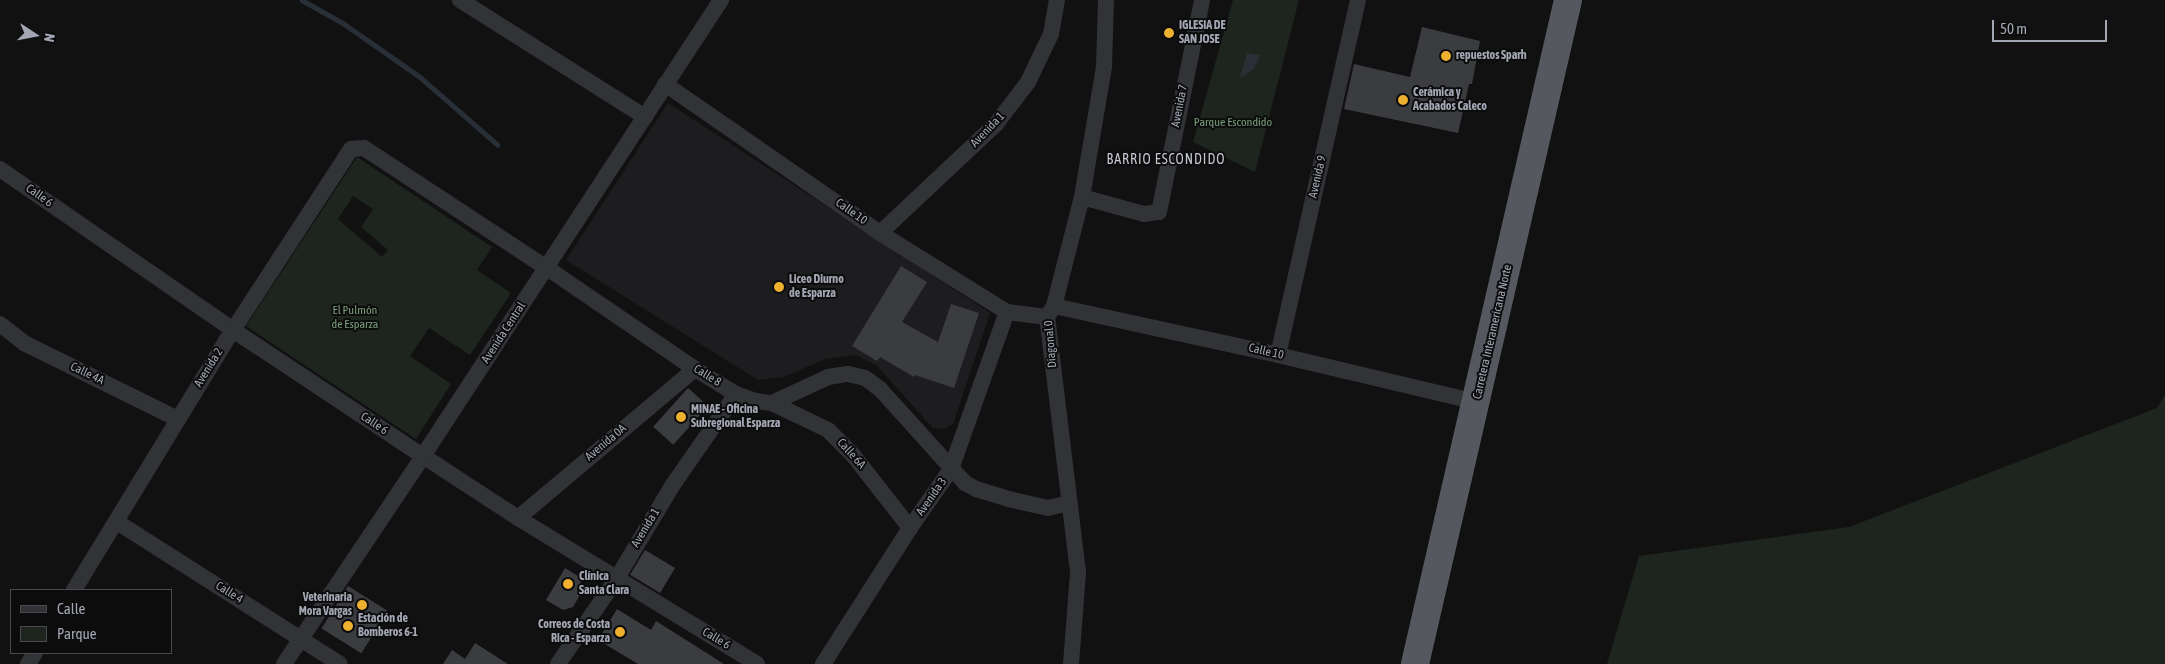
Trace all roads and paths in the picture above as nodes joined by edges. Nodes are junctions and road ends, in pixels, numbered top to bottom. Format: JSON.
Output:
{"nodes":[{"id":1,"x":460,"y":0,"type":"edge"},
{"id":2,"x":721,"y":0,"type":"edge"},
{"id":3,"x":1057,"y":0,"type":"edge"},
{"id":4,"x":1106,"y":0,"type":"edge"},
{"id":5,"x":1202,"y":0,"type":"edge"},
{"id":6,"x":1358,"y":0,"type":"edge"},
{"id":7,"x":1568,"y":0,"type":"edge"},
{"id":8,"x":665,"y":84,"type":"junction"},
{"id":9,"x":645,"y":118,"type":"junction"},
{"id":10,"x":351,"y":149,"type":"joint"},
{"id":11,"x":0,"y":169,"type":"edge"},
{"id":12,"x":1082,"y":197,"type":"junction"},
{"id":13,"x":880,"y":233,"type":"junction"},
{"id":14,"x":547,"y":268,"type":"junction"},
{"id":15,"x":1050,"y":311,"type":"junction"},
{"id":16,"x":1006,"y":312,"type":"junction"},
{"id":17,"x":0,"y":324,"type":"edge"},
{"id":18,"x":233,"y":330,"type":"junction"},
{"id":19,"x":1278,"y":354,"type":"junction"},
{"id":20,"x":695,"y":369,"type":"junction"},
{"id":21,"x":736,"y":394,"type":"junction"},
{"id":22,"x":1477,"y":402,"type":"junction"},
{"id":23,"x":772,"y":403,"type":"junction"},
{"id":24,"x":178,"y":419,"type":"junction"},
{"id":25,"x":423,"y":456,"type":"junction"},
{"id":26,"x":952,"y":469,"type":"junction"},
{"id":27,"x":1069,"y":504,"type":"junction"},
{"id":28,"x":518,"y":518,"type":"junction"},
{"id":29,"x":116,"y":522,"type":"junction"},
{"id":30,"x":910,"y":528,"type":"junction"},
{"id":31,"x":616,"y":578,"type":"junction"},
{"id":32,"x":75,"y":589,"type":"edge"},
{"id":33,"x":301,"y":638,"type":"junction"},
{"id":34,"x":284,"y":664,"type":"edge"},
{"id":35,"x":340,"y":664,"type":"edge"},
{"id":36,"x":558,"y":664,"type":"edge"},
{"id":37,"x":757,"y":664,"type":"edge"},
{"id":38,"x":822,"y":664,"type":"edge"},
{"id":39,"x":1071,"y":664,"type":"edge"},
{"id":40,"x":1415,"y":664,"type":"edge"}],
"edges":[{"from":1,"to":9,"type":"street"},
{"from":2,"to":8,"type":"street","name":"Avenida Central"},
{"from":3,"to":13,"type":"street","name":"Avenida 1"},
{"from":4,"to":12,"type":"street","name":"Diagonal 0"},
{"from":5,"to":12,"type":"street","name":"Avenida 7"},
{"from":6,"to":19,"type":"street","name":"Avenida 9"},
{"from":7,"to":22,"type":"highway","name":"Carretera Interamericana Norte"},
{"from":8,"to":9,"type":"street","name":"Avenida Central"},
{"from":8,"to":13,"type":"street","name":"Calle 10"},
{"from":9,"to":14,"type":"street","name":"Avenida Central"},
{"from":10,"to":14,"type":"street","name":"Calle 8"},
{"from":10,"to":18,"type":"street","name":"Avenida 2"},
{"from":11,"to":18,"type":"street","name":"Calle 6"},
{"from":12,"to":15,"type":"street","name":"Diagonal 0"},
{"from":13,"to":16,"type":"street","name":"Calle 10"},
{"from":14,"to":20,"type":"street","name":"Calle 8"},
{"from":14,"to":25,"type":"street","name":"Avenida Central"},
{"from":15,"to":16,"type":"street","name":"Calle 10"},
{"from":15,"to":19,"type":"street","name":"Calle 10"},
{"from":15,"to":27,"type":"street","name":"Diagonal 0"},
{"from":16,"to":26,"type":"street","name":"Avenida 3"},
{"from":17,"to":24,"type":"street","name":"Calle 4A"},
{"from":18,"to":24,"type":"street","name":"Avenida 2"},
{"from":18,"to":25,"type":"street","name":"Calle 6"},
{"from":19,"to":22,"type":"street","name":"Calle 10"},
{"from":20,"to":21,"type":"street","name":"Calle 8"},
{"from":20,"to":28,"type":"street","name":"Avenida 0A"},
{"from":21,"to":23,"type":"street","name":"Calle 8"},
{"from":21,"to":31,"type":"street","name":"Avenida 1"},
{"from":22,"to":40,"type":"highway","name":"Carretera Interamericana Norte"},
{"from":23,"to":26,"type":"street"},
{"from":23,"to":30,"type":"street","name":"Calle 6A"},
{"from":24,"to":29,"type":"street","name":"Avenida 2"},
{"from":25,"to":28,"type":"street","name":"Calle 6"},
{"from":25,"to":33,"type":"street","name":"Avenida Central"},
{"from":26,"to":27,"type":"street"},
{"from":26,"to":30,"type":"street","name":"Avenida 3"},
{"from":27,"to":39,"type":"street","name":"Diagonal 0"},
{"from":28,"to":31,"type":"street","name":"Calle 6"},
{"from":29,"to":32,"type":"street","name":"Avenida 2"},
{"from":29,"to":33,"type":"street","name":"Calle 4"},
{"from":30,"to":38,"type":"street","name":"Avenida 3"},
{"from":31,"to":36,"type":"street","name":"Avenida 1"},
{"from":31,"to":37,"type":"street","name":"Calle 6"},
{"from":33,"to":34,"type":"street","name":"Avenida Central"},
{"from":33,"to":35,"type":"street","name":"Calle 4"}]}
